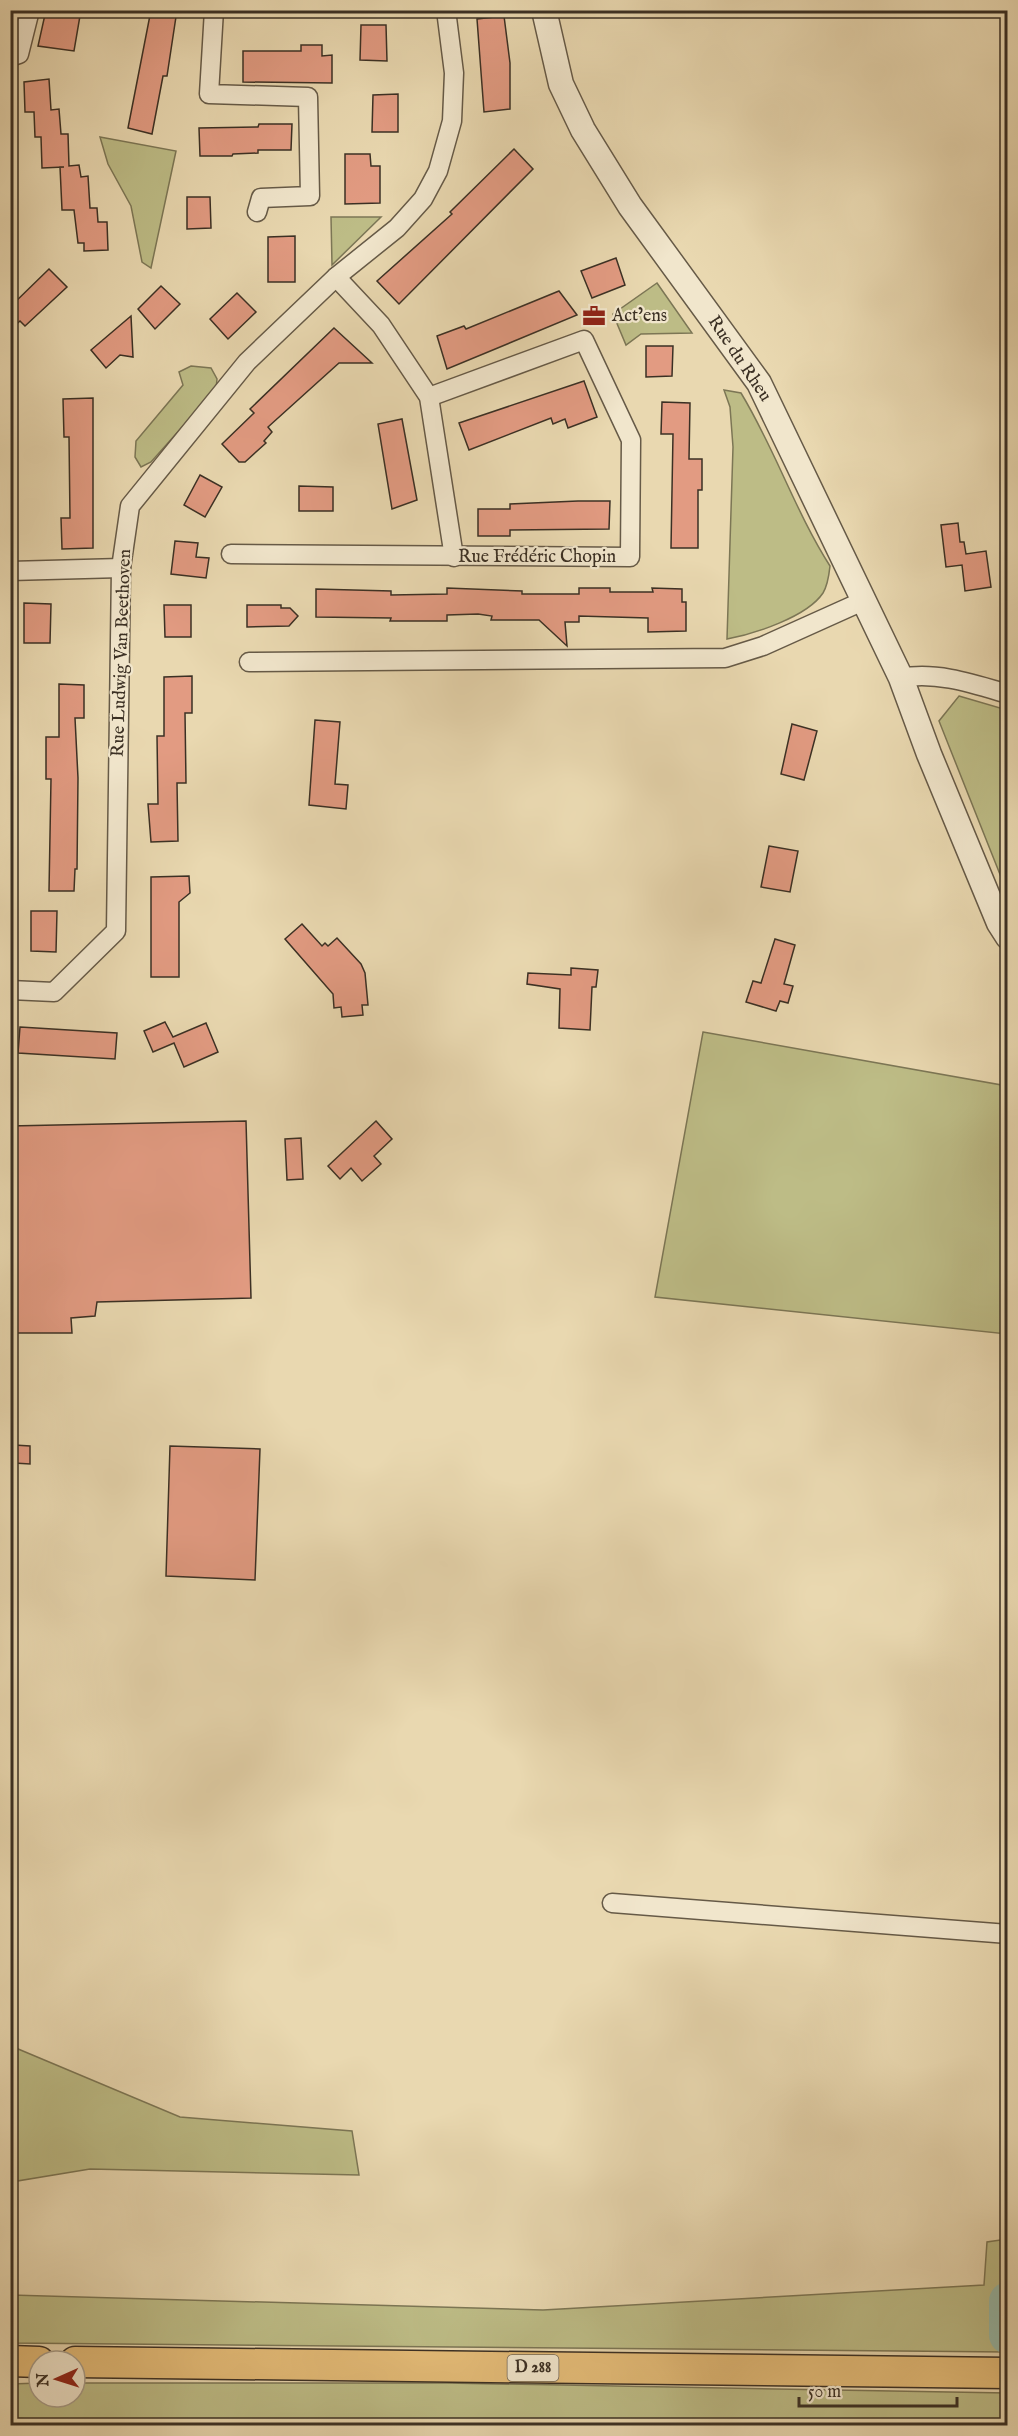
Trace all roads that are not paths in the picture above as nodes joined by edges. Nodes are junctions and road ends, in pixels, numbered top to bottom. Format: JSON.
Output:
{"nodes":[{"id":1,"x":30,"y":10,"type":"edge"},
{"id":2,"x":214,"y":10,"type":"edge"},
{"id":3,"x":446,"y":10,"type":"edge"},
{"id":4,"x":544,"y":10,"type":"edge"},
{"id":5,"x":10,"y":57,"type":"edge"},
{"id":6,"x":257,"y":212,"type":"dead end"},
{"id":7,"x":336,"y":277,"type":"junction"},
{"id":8,"x":429,"y":397,"type":"junction"},
{"id":9,"x":231,"y":555,"type":"dead end"},
{"id":10,"x":454,"y":557,"type":"junction"},
{"id":11,"x":121,"y":568,"type":"junction"},
{"id":12,"x":10,"y":571,"type":"edge"},
{"id":13,"x":863,"y":601,"type":"junction"},
{"id":14,"x":249,"y":662,"type":"dead end"},
{"id":15,"x":902,"y":678,"type":"junction"},
{"id":16,"x":1008,"y":694,"type":"edge"},
{"id":17,"x":1008,"y":938,"type":"edge"},
{"id":18,"x":10,"y":990,"type":"edge"},
{"id":19,"x":612,"y":1903,"type":"dead end"},
{"id":20,"x":1008,"y":1934,"type":"edge"},
{"id":21,"x":10,"y":2361,"type":"edge"},
{"id":22,"x":27,"y":2362,"type":"edge"},
{"id":23,"x":87,"y":2362,"type":"edge"},
{"id":24,"x":999,"y":2373,"type":"edge"}],
"edges":[{"from":1,"to":5,"type":"street"},
{"from":2,"to":6,"type":"street"},
{"from":3,"to":7,"type":"street","name":"Rue Ludwig Van Beethoven"},
{"from":4,"to":13,"type":"street","name":"Rue du Rheu"},
{"from":7,"to":8,"type":"street"},
{"from":7,"to":11,"type":"street","name":"Rue Ludwig Van Beethoven"},
{"from":8,"to":10,"type":"street"},
{"from":8,"to":10,"type":"street","name":"Rue Frédéric Chopin"},
{"from":9,"to":10,"type":"street","name":"Rue Frédéric Chopin"},
{"from":11,"to":12,"type":"street"},
{"from":11,"to":18,"type":"street","name":"Rue Ludwig Van Beethoven"},
{"from":13,"to":14,"type":"street"},
{"from":13,"to":15,"type":"street","name":"Rue du Rheu"},
{"from":15,"to":16,"type":"street"},
{"from":15,"to":17,"type":"street","name":"Rue du Rheu"},
{"from":19,"to":20,"type":"street"},
{"from":21,"to":22,"type":"main road"},
{"from":23,"to":24,"type":"main road","number":"D 288"}]}
